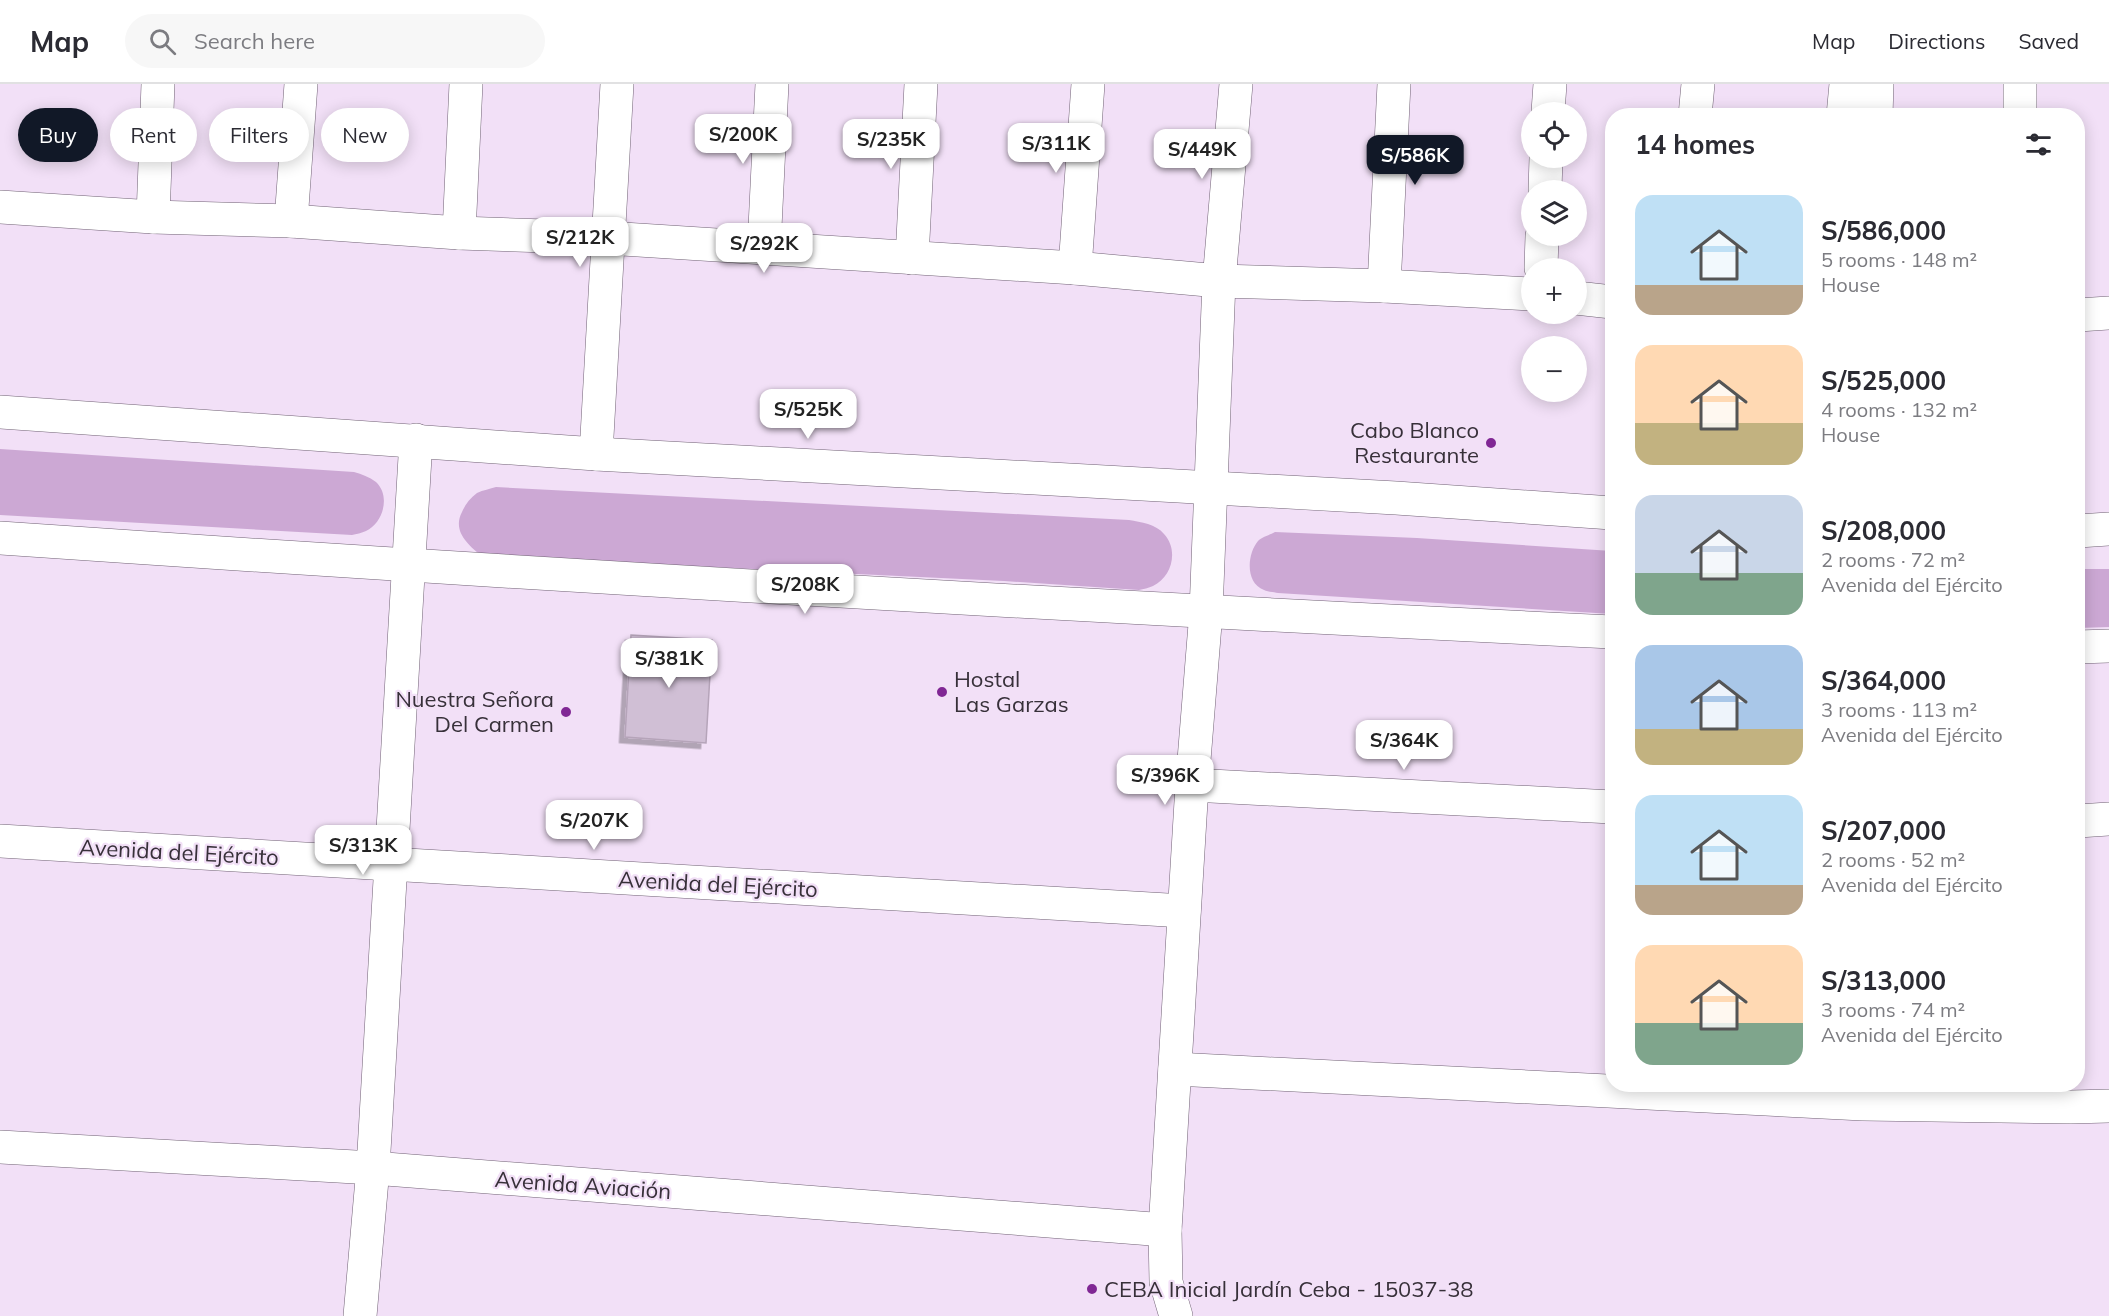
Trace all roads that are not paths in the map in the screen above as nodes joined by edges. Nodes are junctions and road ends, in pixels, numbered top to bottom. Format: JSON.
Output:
{"nodes":[{"id":1,"x":158,"y":84,"type":"edge"},
{"id":2,"x":301,"y":84,"type":"edge"},
{"id":3,"x":466,"y":84,"type":"edge"},
{"id":4,"x":617,"y":84,"type":"edge"},
{"id":5,"x":772,"y":84,"type":"edge"},
{"id":6,"x":921,"y":84,"type":"edge"},
{"id":7,"x":1088,"y":84,"type":"edge"},
{"id":8,"x":1236,"y":84,"type":"edge"},
{"id":9,"x":1394,"y":84,"type":"edge"},
{"id":10,"x":1550,"y":84,"type":"edge"},
{"id":11,"x":1698,"y":84,"type":"edge"},
{"id":12,"x":1846,"y":84,"type":"edge"},
{"id":13,"x":1877,"y":84,"type":"edge"},
{"id":14,"x":2020,"y":84,"type":"edge"},
{"id":15,"x":1549,"y":102,"type":"edge"},
{"id":16,"x":1696,"y":108,"type":"edge"},
{"id":17,"x":1844,"y":108,"type":"edge"},
{"id":18,"x":1876,"y":108,"type":"edge"},
{"id":19,"x":2020,"y":108,"type":"edge"},
{"id":20,"x":0,"y":207,"type":"edge"},
{"id":21,"x":153,"y":217,"type":"junction"},
{"id":22,"x":291,"y":221,"type":"junction"},
{"id":23,"x":459,"y":233,"type":"junction"},
{"id":24,"x":607,"y":238,"type":"junction"},
{"id":25,"x":764,"y":248,"type":"junction"},
{"id":26,"x":912,"y":258,"type":"junction"},
{"id":27,"x":1075,"y":268,"type":"junction"},
{"id":28,"x":1219,"y":281,"type":"junction"},
{"id":29,"x":1384,"y":286,"type":"junction"},
{"id":30,"x":1521,"y":293,"type":"edge"},
{"id":31,"x":1587,"y":299,"type":"edge"},
{"id":32,"x":1605,"y":301,"type":"edge"},
{"id":33,"x":2109,"y":313,"type":"edge"},
{"id":34,"x":2085,"y":315,"type":"edge"},
{"id":35,"x":0,"y":412,"type":"edge"},
{"id":36,"x":416,"y":440,"type":"junction"},
{"id":37,"x":596,"y":454,"type":"junction"},
{"id":38,"x":1213,"y":487,"type":"junction"},
{"id":39,"x":1605,"y":513,"type":"edge"},
{"id":40,"x":2109,"y":529,"type":"edge"},
{"id":41,"x":2085,"y":531,"type":"edge"},
{"id":42,"x":0,"y":538,"type":"edge"},
{"id":43,"x":409,"y":566,"type":"junction"},
{"id":44,"x":1206,"y":612,"type":"junction"},
{"id":45,"x":1605,"y":632,"type":"edge"},
{"id":46,"x":2109,"y":646,"type":"edge"},
{"id":47,"x":2085,"y":647,"type":"edge"},
{"id":48,"x":1192,"y":785,"type":"junction"},
{"id":49,"x":1605,"y":807,"type":"edge"},
{"id":50,"x":2109,"y":819,"type":"edge"},
{"id":51,"x":2085,"y":820,"type":"edge"},
{"id":52,"x":0,"y":841,"type":"edge"},
{"id":53,"x":389,"y":865,"type":"junction"},
{"id":54,"x":1185,"y":911,"type":"junction"},
{"id":55,"x":1175,"y":1069,"type":"junction"},
{"id":56,"x":1605,"y":1091,"type":"edge"},
{"id":57,"x":1627,"y":1092,"type":"edge"},
{"id":58,"x":2109,"y":1106,"type":"edge"},
{"id":59,"x":0,"y":1147,"type":"edge"},
{"id":60,"x":373,"y":1168,"type":"junction"},
{"id":61,"x":1165,"y":1230,"type":"junction"},
{"id":62,"x":360,"y":1316,"type":"edge"},
{"id":63,"x":1176,"y":1316,"type":"edge"}],
"edges":[{"from":1,"to":21,"type":"street"},
{"from":2,"to":22,"type":"street"},
{"from":3,"to":23,"type":"street"},
{"from":4,"to":24,"type":"street"},
{"from":5,"to":25,"type":"street"},
{"from":6,"to":26,"type":"street"},
{"from":7,"to":27,"type":"street"},
{"from":8,"to":28,"type":"street"},
{"from":9,"to":29,"type":"street"},
{"from":10,"to":15,"type":"street"},
{"from":11,"to":16,"type":"street"},
{"from":12,"to":17,"type":"street"},
{"from":13,"to":18,"type":"street"},
{"from":14,"to":19,"type":"street"},
{"from":20,"to":21,"type":"street"},
{"from":21,"to":22,"type":"street"},
{"from":22,"to":23,"type":"street"},
{"from":23,"to":24,"type":"street"},
{"from":24,"to":25,"type":"street"},
{"from":24,"to":37,"type":"street"},
{"from":25,"to":26,"type":"street"},
{"from":26,"to":27,"type":"street"},
{"from":27,"to":28,"type":"street"},
{"from":28,"to":29,"type":"street"},
{"from":28,"to":38,"type":"street"},
{"from":29,"to":30,"type":"street"},
{"from":31,"to":32,"type":"street"},
{"from":33,"to":34,"type":"street"},
{"from":35,"to":36,"type":"street"},
{"from":36,"to":37,"type":"street"},
{"from":36,"to":43,"type":"street"},
{"from":37,"to":38,"type":"street"},
{"from":38,"to":39,"type":"street"},
{"from":38,"to":44,"type":"street"},
{"from":40,"to":41,"type":"street"},
{"from":42,"to":43,"type":"street"},
{"from":43,"to":44,"type":"street"},
{"from":43,"to":53,"type":"street"},
{"from":44,"to":45,"type":"street"},
{"from":44,"to":48,"type":"street"},
{"from":46,"to":47,"type":"street"},
{"from":48,"to":49,"type":"street"},
{"from":48,"to":54,"type":"street"},
{"from":50,"to":51,"type":"street"},
{"from":52,"to":53,"type":"street","name":"Avenida del Ejército"},
{"from":53,"to":54,"type":"street","name":"Avenida del Ejército"},
{"from":53,"to":60,"type":"street"},
{"from":54,"to":55,"type":"street"},
{"from":55,"to":56,"type":"street"},
{"from":55,"to":61,"type":"street"},
{"from":57,"to":58,"type":"street"},
{"from":59,"to":60,"type":"street","name":"Avenida Aviación"},
{"from":60,"to":61,"type":"street","name":"Avenida Aviación"},
{"from":60,"to":62,"type":"street"},
{"from":61,"to":63,"type":"street"}]}
